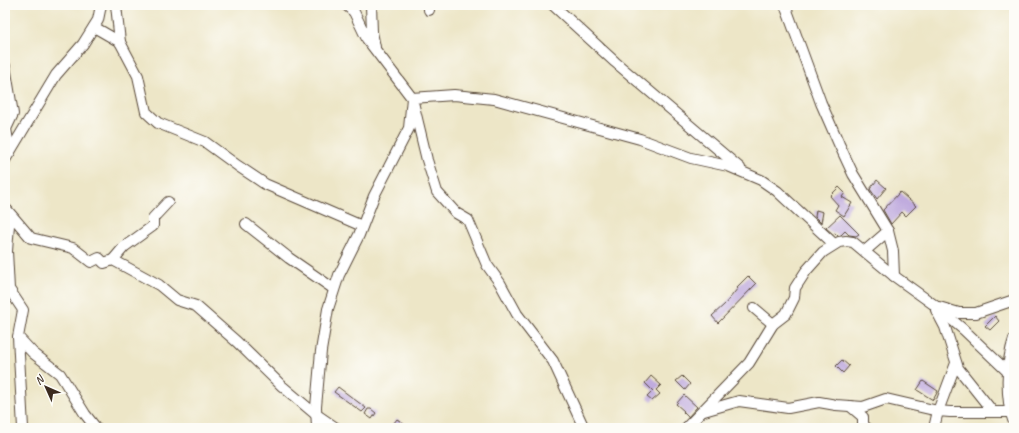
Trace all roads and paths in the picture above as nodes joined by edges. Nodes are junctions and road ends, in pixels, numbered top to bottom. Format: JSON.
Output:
{"nodes":[{"id":1,"x":102,"y":5,"type":"edge"},
{"id":2,"x":116,"y":5,"type":"edge"},
{"id":3,"x":371,"y":5,"type":"edge"},
{"id":4,"x":553,"y":5,"type":"edge"},
{"id":5,"x":785,"y":5,"type":"edge"},
{"id":6,"x":348,"y":6,"type":"edge"},
{"id":7,"x":94,"y":27,"type":"junction"},
{"id":8,"x":120,"y":42,"type":"junction"},
{"id":9,"x":375,"y":50,"type":"junction"},
{"id":10,"x":5,"y":66,"type":"edge"},
{"id":11,"x":412,"y":98,"type":"junction"},
{"id":12,"x":8,"y":156,"type":"edge"},
{"id":13,"x":744,"y":173,"type":"junction"},
{"id":14,"x":168,"y":202,"type":"dead end"},
{"id":15,"x":6,"y":209,"type":"edge"},
{"id":16,"x":246,"y":224,"type":"dead end"},
{"id":17,"x":362,"y":226,"type":"junction"},
{"id":18,"x":888,"y":231,"type":"junction"},
{"id":19,"x":834,"y":244,"type":"junction"},
{"id":20,"x":865,"y":251,"type":"junction"},
{"id":21,"x":113,"y":260,"type":"junction"},
{"id":22,"x":894,"y":276,"type":"junction"},
{"id":23,"x":334,"y":289,"type":"junction"},
{"id":24,"x":1014,"y":300,"type":"edge"},
{"id":25,"x":933,"y":304,"type":"junction"},
{"id":26,"x":754,"y":308,"type":"dead end"},
{"id":27,"x":773,"y":324,"type":"junction"},
{"id":28,"x":18,"y":337,"type":"junction"},
{"id":29,"x":1014,"y":339,"type":"edge"},
{"id":30,"x":956,"y":363,"type":"junction"},
{"id":31,"x":1011,"y":373,"type":"edge"},
{"id":32,"x":850,"y":406,"type":"junction"},
{"id":33,"x":704,"y":411,"type":"junction"},
{"id":34,"x":938,"y":411,"type":"junction"},
{"id":35,"x":993,"y":412,"type":"junction"},
{"id":36,"x":1012,"y":413,"type":"edge"},
{"id":37,"x":316,"y":414,"type":"junction"},
{"id":38,"x":1014,"y":423,"type":"edge"},
{"id":39,"x":23,"y":428,"type":"edge"},
{"id":40,"x":96,"y":428,"type":"edge"},
{"id":41,"x":317,"y":428,"type":"edge"},
{"id":42,"x":336,"y":428,"type":"edge"},
{"id":43,"x":584,"y":428,"type":"edge"},
{"id":44,"x":686,"y":428,"type":"edge"},
{"id":45,"x":867,"y":428,"type":"edge"},
{"id":46,"x":934,"y":428,"type":"edge"}],
"edges":[{"from":1,"to":7,"type":"street"},
{"from":2,"to":8,"type":"street"},
{"from":3,"to":9,"type":"street"},
{"from":4,"to":13,"type":"street"},
{"from":5,"to":18,"type":"street"},
{"from":6,"to":9,"type":"street"},
{"from":7,"to":8,"type":"street"},
{"from":7,"to":12,"type":"street"},
{"from":8,"to":17,"type":"street"},
{"from":9,"to":11,"type":"street"},
{"from":10,"to":12,"type":"street"},
{"from":11,"to":13,"type":"street"},
{"from":11,"to":17,"type":"street"},
{"from":11,"to":43,"type":"street"},
{"from":13,"to":19,"type":"street"},
{"from":14,"to":21,"type":"street"},
{"from":15,"to":21,"type":"street"},
{"from":15,"to":28,"type":"street"},
{"from":16,"to":23,"type":"street"},
{"from":17,"to":23,"type":"street"},
{"from":18,"to":20,"type":"street"},
{"from":18,"to":22,"type":"street"},
{"from":19,"to":20,"type":"street"},
{"from":19,"to":27,"type":"street"},
{"from":20,"to":22,"type":"street"},
{"from":21,"to":37,"type":"street"},
{"from":22,"to":25,"type":"street"},
{"from":23,"to":37,"type":"street"},
{"from":24,"to":25,"type":"street"},
{"from":25,"to":30,"type":"street"},
{"from":25,"to":31,"type":"street"},
{"from":26,"to":27,"type":"street"},
{"from":27,"to":33,"type":"street"},
{"from":28,"to":39,"type":"street"},
{"from":28,"to":40,"type":"street"},
{"from":29,"to":31,"type":"street"},
{"from":30,"to":34,"type":"street"},
{"from":30,"to":35,"type":"street"},
{"from":31,"to":36,"type":"street"},
{"from":32,"to":33,"type":"street"},
{"from":32,"to":34,"type":"street"},
{"from":32,"to":45,"type":"street"},
{"from":33,"to":44,"type":"street"},
{"from":34,"to":35,"type":"street"},
{"from":34,"to":46,"type":"street"},
{"from":35,"to":36,"type":"street"},
{"from":36,"to":38,"type":"street"},
{"from":37,"to":41,"type":"street"},
{"from":37,"to":42,"type":"street"}]}
